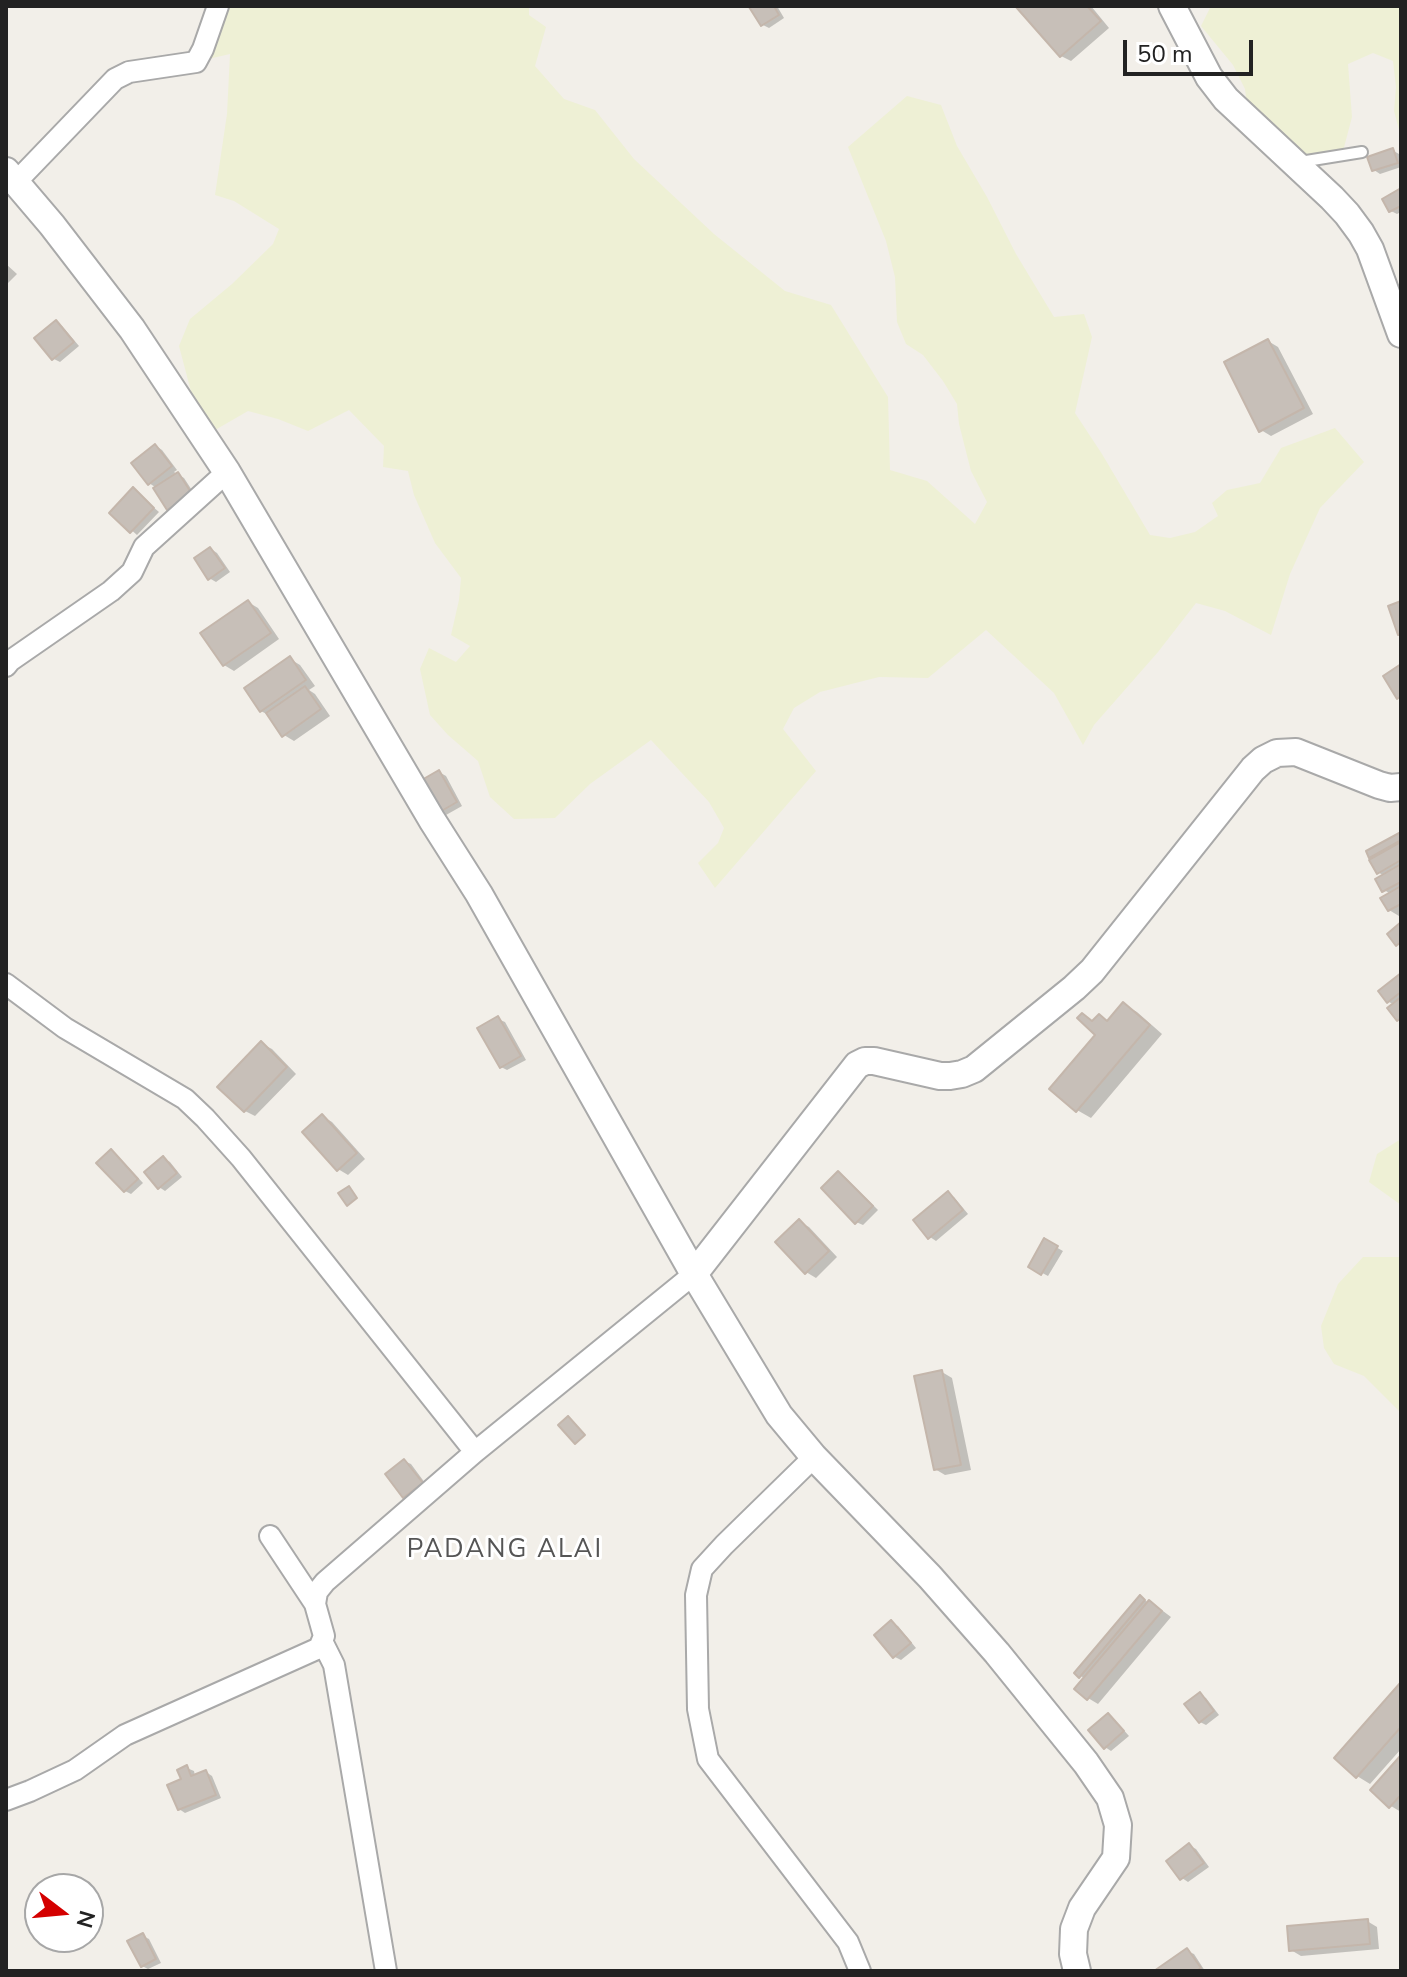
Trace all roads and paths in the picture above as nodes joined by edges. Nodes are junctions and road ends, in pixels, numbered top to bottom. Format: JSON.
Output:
{"nodes":[{"id":1,"x":218,"y":6,"type":"edge"},
{"id":2,"x":1172,"y":6,"type":"edge"},
{"id":3,"x":1362,"y":152,"type":"dead end"},
{"id":4,"x":1294,"y":163,"type":"junction"},
{"id":5,"x":11,"y":177,"type":"edge"},
{"id":6,"x":1401,"y":334,"type":"edge"},
{"id":7,"x":227,"y":472,"type":"junction"},
{"id":8,"x":7,"y":661,"type":"edge"},
{"id":9,"x":1401,"y":787,"type":"edge"},
{"id":10,"x":6,"y":984,"type":"edge"},
{"id":11,"x":694,"y":1274,"type":"junction"},
{"id":12,"x":475,"y":1452,"type":"junction"},
{"id":13,"x":814,"y":1457,"type":"junction"},
{"id":14,"x":270,"y":1536,"type":"dead end"},
{"id":15,"x":315,"y":1604,"type":"junction"},
{"id":16,"x":323,"y":1643,"type":"junction"},
{"id":17,"x":6,"y":1800,"type":"edge"},
{"id":18,"x":1071,"y":1967,"type":"edge"},
{"id":19,"x":386,"y":1971,"type":"edge"},
{"id":20,"x":860,"y":1971,"type":"edge"}],
"edges":[{"from":1,"to":5,"type":"street"},
{"from":2,"to":4,"type":"street"},
{"from":3,"to":4,"type":"lane"},
{"from":4,"to":6,"type":"street"},
{"from":5,"to":7,"type":"street"},
{"from":7,"to":8,"type":"street"},
{"from":7,"to":11,"type":"street"},
{"from":9,"to":11,"type":"street"},
{"from":10,"to":12,"type":"street"},
{"from":11,"to":12,"type":"street"},
{"from":11,"to":13,"type":"street"},
{"from":12,"to":15,"type":"street"},
{"from":13,"to":18,"type":"street"},
{"from":13,"to":20,"type":"street"},
{"from":14,"to":15,"type":"street"},
{"from":15,"to":16,"type":"street"},
{"from":16,"to":17,"type":"street"},
{"from":16,"to":19,"type":"street"}]}
